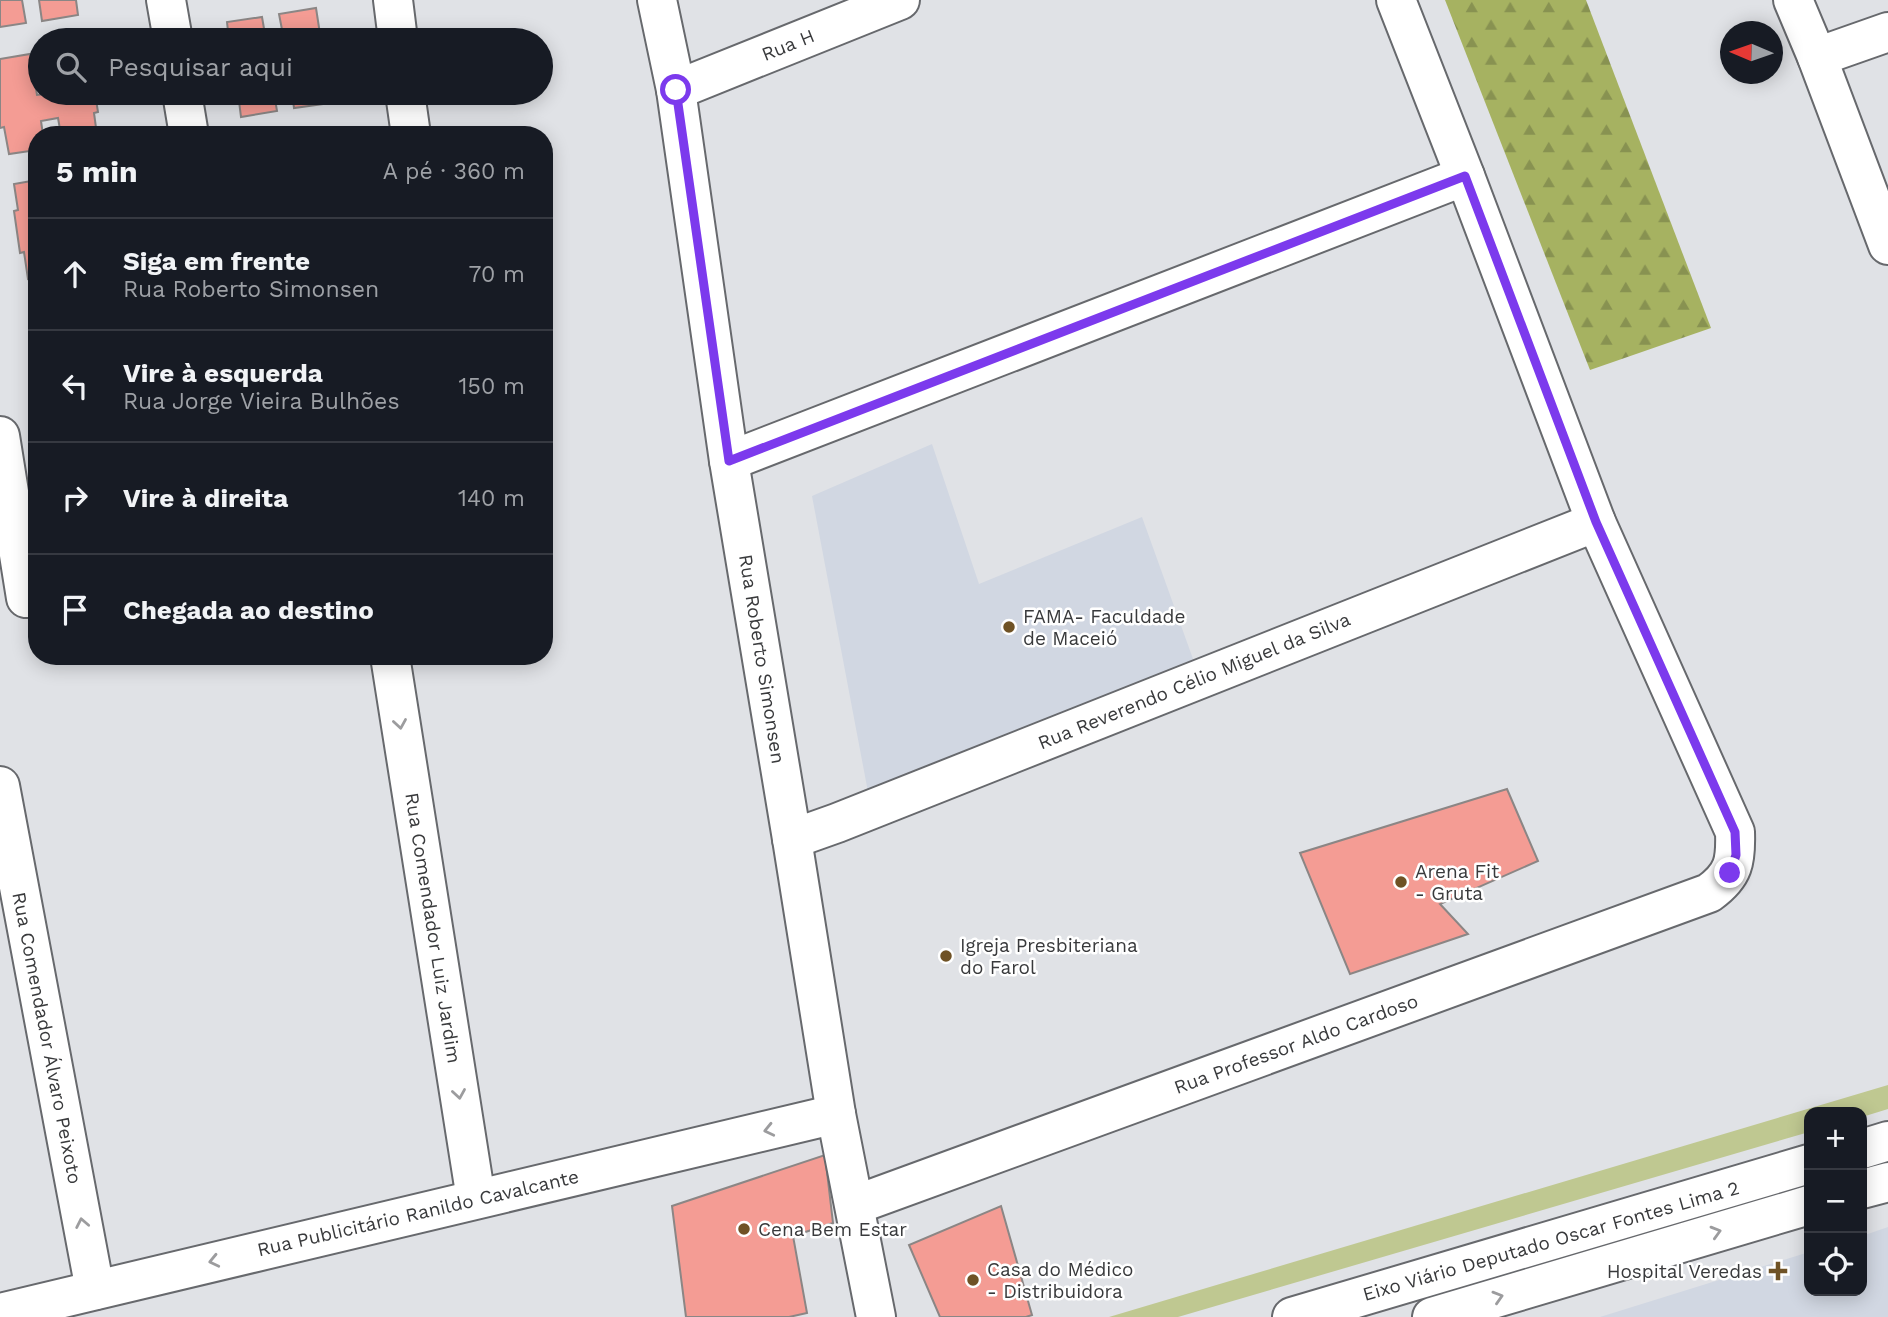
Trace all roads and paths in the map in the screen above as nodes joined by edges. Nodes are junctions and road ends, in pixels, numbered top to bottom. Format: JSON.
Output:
{"nodes":[{"id":1,"x":166,"y":0,"type":"edge"},
{"id":2,"x":393,"y":0,"type":"edge"},
{"id":3,"x":657,"y":0,"type":"edge"},
{"id":4,"x":900,"y":0,"type":"edge"},
{"id":5,"x":1395,"y":0,"type":"edge"},
{"id":6,"x":1793,"y":0,"type":"edge"},
{"id":7,"x":171,"y":28,"type":"edge"},
{"id":8,"x":396,"y":28,"type":"edge"},
{"id":9,"x":1888,"y":32,"type":"edge"},
{"id":10,"x":1816,"y":57,"type":"junction"},
{"id":11,"x":676,"y":90,"type":"junction"},
{"id":12,"x":184,"y":105,"type":"edge"},
{"id":13,"x":407,"y":105,"type":"edge"},
{"id":14,"x":188,"y":126,"type":"edge"},
{"id":15,"x":410,"y":126,"type":"edge"},
{"id":16,"x":1465,"y":176,"type":"junction"},
{"id":17,"x":1888,"y":245,"type":"edge"},
{"id":18,"x":0,"y":436,"type":"edge"},
{"id":19,"x":729,"y":461,"type":"junction"},
{"id":20,"x":1596,"y":522,"type":"junction"},
{"id":21,"x":21,"y":599,"type":"edge"},
{"id":22,"x":391,"y":665,"type":"edge"},
{"id":23,"x":0,"y":786,"type":"edge"},
{"id":24,"x":792,"y":839,"type":"junction"},
{"id":25,"x":836,"y":1114,"type":"junction"},
{"id":26,"x":1888,"y":1141,"type":"edge"},
{"id":27,"x":1867,"y":1147,"type":"edge"},
{"id":28,"x":1804,"y":1165,"type":"edge"},
{"id":29,"x":1888,"y":1182,"type":"edge"},
{"id":30,"x":1867,"y":1188,"type":"edge"},
{"id":31,"x":476,"y":1199,"type":"junction"},
{"id":32,"x":855,"y":1205,"type":"junction"},
{"id":33,"x":1804,"y":1206,"type":"edge"},
{"id":34,"x":95,"y":1290,"type":"junction"},
{"id":35,"x":0,"y":1312,"type":"edge"},
{"id":36,"x":876,"y":1317,"type":"edge"},
{"id":37,"x":1292,"y":1317,"type":"edge"},
{"id":38,"x":1432,"y":1317,"type":"edge"}],
"edges":[{"from":1,"to":7,"type":"street"},
{"from":2,"to":8,"type":"street"},
{"from":3,"to":11,"type":"street","name":"Rua Roberto Simonsen"},
{"from":4,"to":11,"type":"street","name":"Rua H"},
{"from":5,"to":16,"type":"street"},
{"from":6,"to":10,"type":"street"},
{"from":9,"to":10,"type":"street"},
{"from":10,"to":17,"type":"street"},
{"from":11,"to":19,"type":"street","name":"Rua Roberto Simonsen"},
{"from":12,"to":14,"type":"street"},
{"from":13,"to":15,"type":"street"},
{"from":16,"to":19,"type":"street"},
{"from":16,"to":20,"type":"street"},
{"from":18,"to":21,"type":"street"},
{"from":19,"to":24,"type":"street","name":"Rua Roberto Simonsen"},
{"from":20,"to":24,"type":"street","name":"Rua Reverendo Célio Miguel da Silva"},
{"from":20,"to":32,"type":"street","name":"Rua Professor Aldo Cardoso"},
{"from":22,"to":31,"type":"street","name":"Rua Comendador Luiz Jardim","one_way":true},
{"from":34,"to":23,"type":"street","name":"Rua Comendador Álvaro Peixoto","one_way":true},
{"from":24,"to":25,"type":"street","name":"Rua Roberto Simonsen"},
{"from":25,"to":31,"type":"street","name":"Rua Publicitário Ranildo Cavalcante","one_way":true},
{"from":25,"to":32,"type":"street","name":"Rua Roberto Simonsen"},
{"from":26,"to":27,"type":"street"},
{"from":28,"to":37,"type":"street","name":"Eixo Viário Deputado Oscar Fontes Lima 2"},
{"from":29,"to":30,"type":"street"},
{"from":31,"to":34,"type":"street","name":"Rua Publicitário Ranildo Cavalcante","one_way":true},
{"from":32,"to":36,"type":"street","name":"Rua Roberto Simonsen"},
{"from":38,"to":33,"type":"street","name":"Eixo Viário Deputado Oscar Fontes Lima 2","one_way":true},
{"from":34,"to":35,"type":"street","name":"Rua Publicitário Ranildo Cavalcante"}]}
